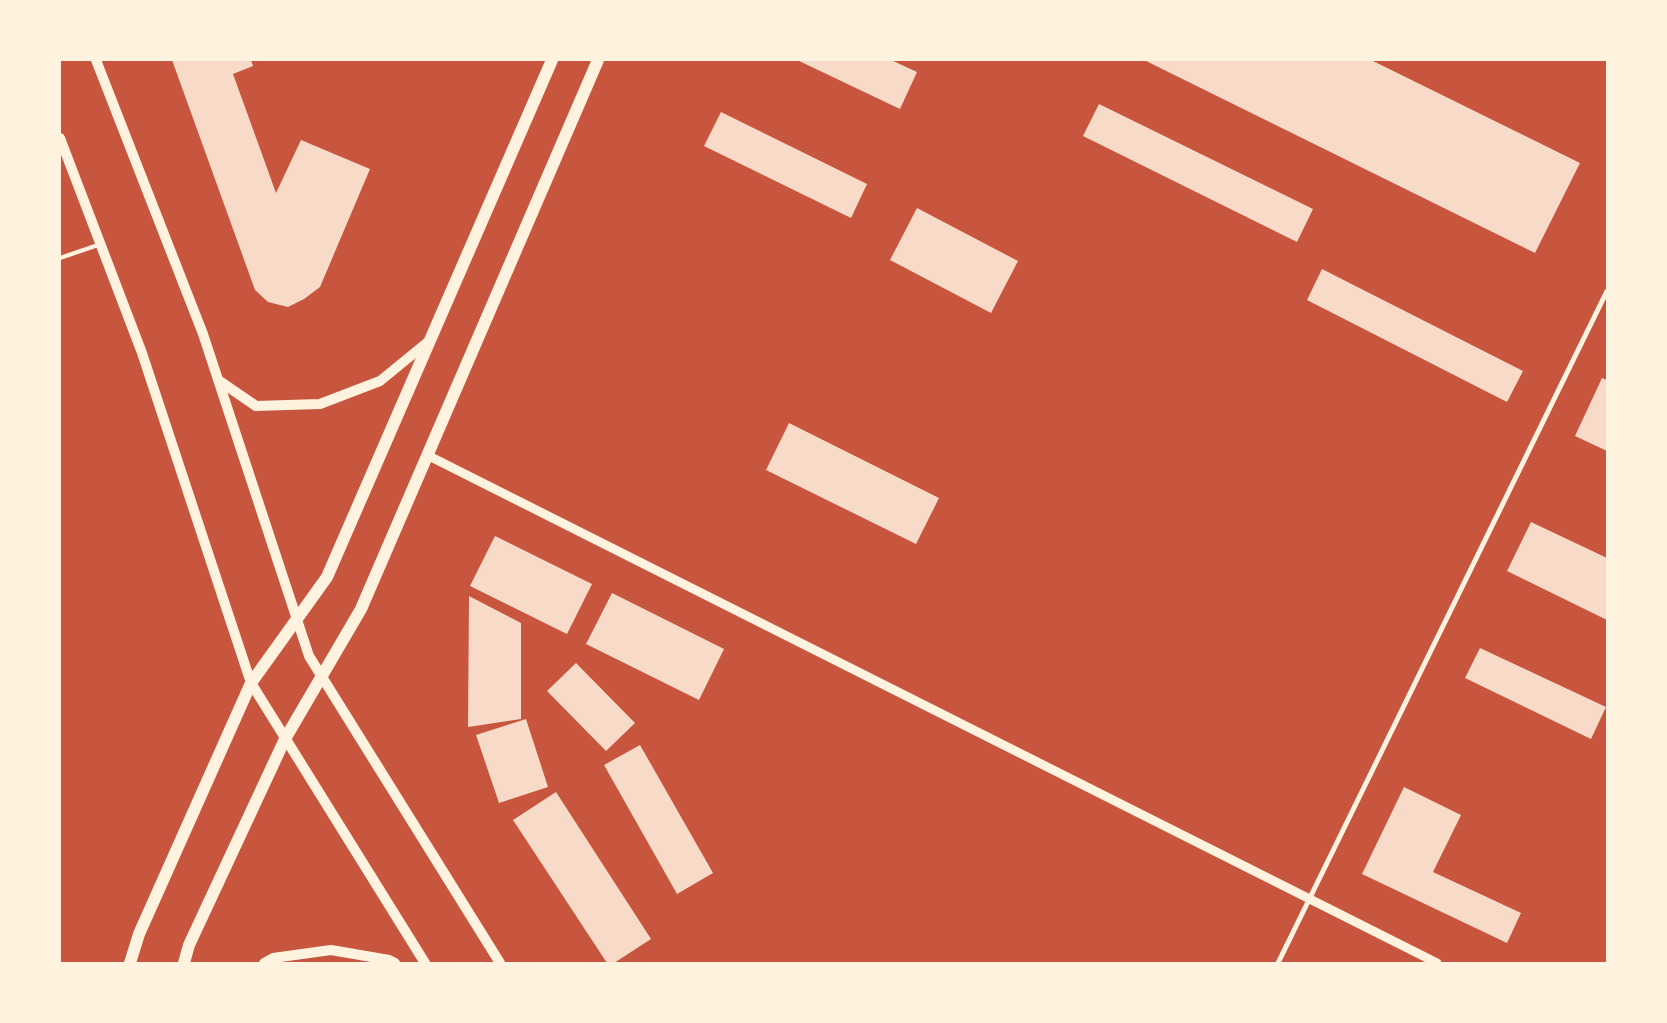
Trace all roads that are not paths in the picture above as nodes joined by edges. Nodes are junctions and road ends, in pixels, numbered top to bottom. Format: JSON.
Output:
{"nodes":[{"id":1,"x":96,"y":60,"type":"edge"},
{"id":2,"x":552,"y":60,"type":"edge"},
{"id":3,"x":598,"y":60,"type":"edge"},
{"id":4,"x":60,"y":138,"type":"edge"},
{"id":5,"x":101,"y":244,"type":"junction"},
{"id":6,"x":60,"y":258,"type":"edge"},
{"id":7,"x":1607,"y":291,"type":"edge"},
{"id":8,"x":429,"y":341,"type":"junction"},
{"id":9,"x":218,"y":380,"type":"junction"},
{"id":10,"x":427,"y":455,"type":"junction"},
{"id":11,"x":296,"y":619,"type":"junction"},
{"id":12,"x":322,"y":677,"type":"junction"},
{"id":13,"x":251,"y":683,"type":"junction"},
{"id":14,"x":285,"y":739,"type":"junction"},
{"id":15,"x":1309,"y":899,"type":"junction"},
{"id":16,"x":130,"y":963,"type":"edge"},
{"id":17,"x":184,"y":963,"type":"edge"},
{"id":18,"x":264,"y":963,"type":"edge"},
{"id":19,"x":395,"y":963,"type":"edge"},
{"id":20,"x":425,"y":963,"type":"edge"},
{"id":21,"x":500,"y":963,"type":"edge"},
{"id":22,"x":1278,"y":963,"type":"edge"},
{"id":23,"x":1437,"y":963,"type":"edge"}],
"edges":[{"from":1,"to":9,"type":"main road"},
{"from":2,"to":8,"type":"main road"},
{"from":3,"to":10,"type":"main road"},
{"from":4,"to":5,"type":"main road"},
{"from":5,"to":6,"type":"lane"},
{"from":5,"to":13,"type":"main road"},
{"from":7,"to":15,"type":"street"},
{"from":8,"to":9,"type":"main road"},
{"from":8,"to":11,"type":"main road"},
{"from":9,"to":11,"type":"main road"},
{"from":10,"to":12,"type":"main road"},
{"from":10,"to":15,"type":"street"},
{"from":11,"to":12,"type":"main road"},
{"from":11,"to":13,"type":"main road"},
{"from":12,"to":14,"type":"main road"},
{"from":12,"to":21,"type":"main road"},
{"from":13,"to":14,"type":"main road"},
{"from":13,"to":16,"type":"main road"},
{"from":14,"to":17,"type":"main road"},
{"from":14,"to":20,"type":"main road"},
{"from":15,"to":22,"type":"street"},
{"from":15,"to":23,"type":"street"},
{"from":18,"to":19,"type":"main road"}]}
